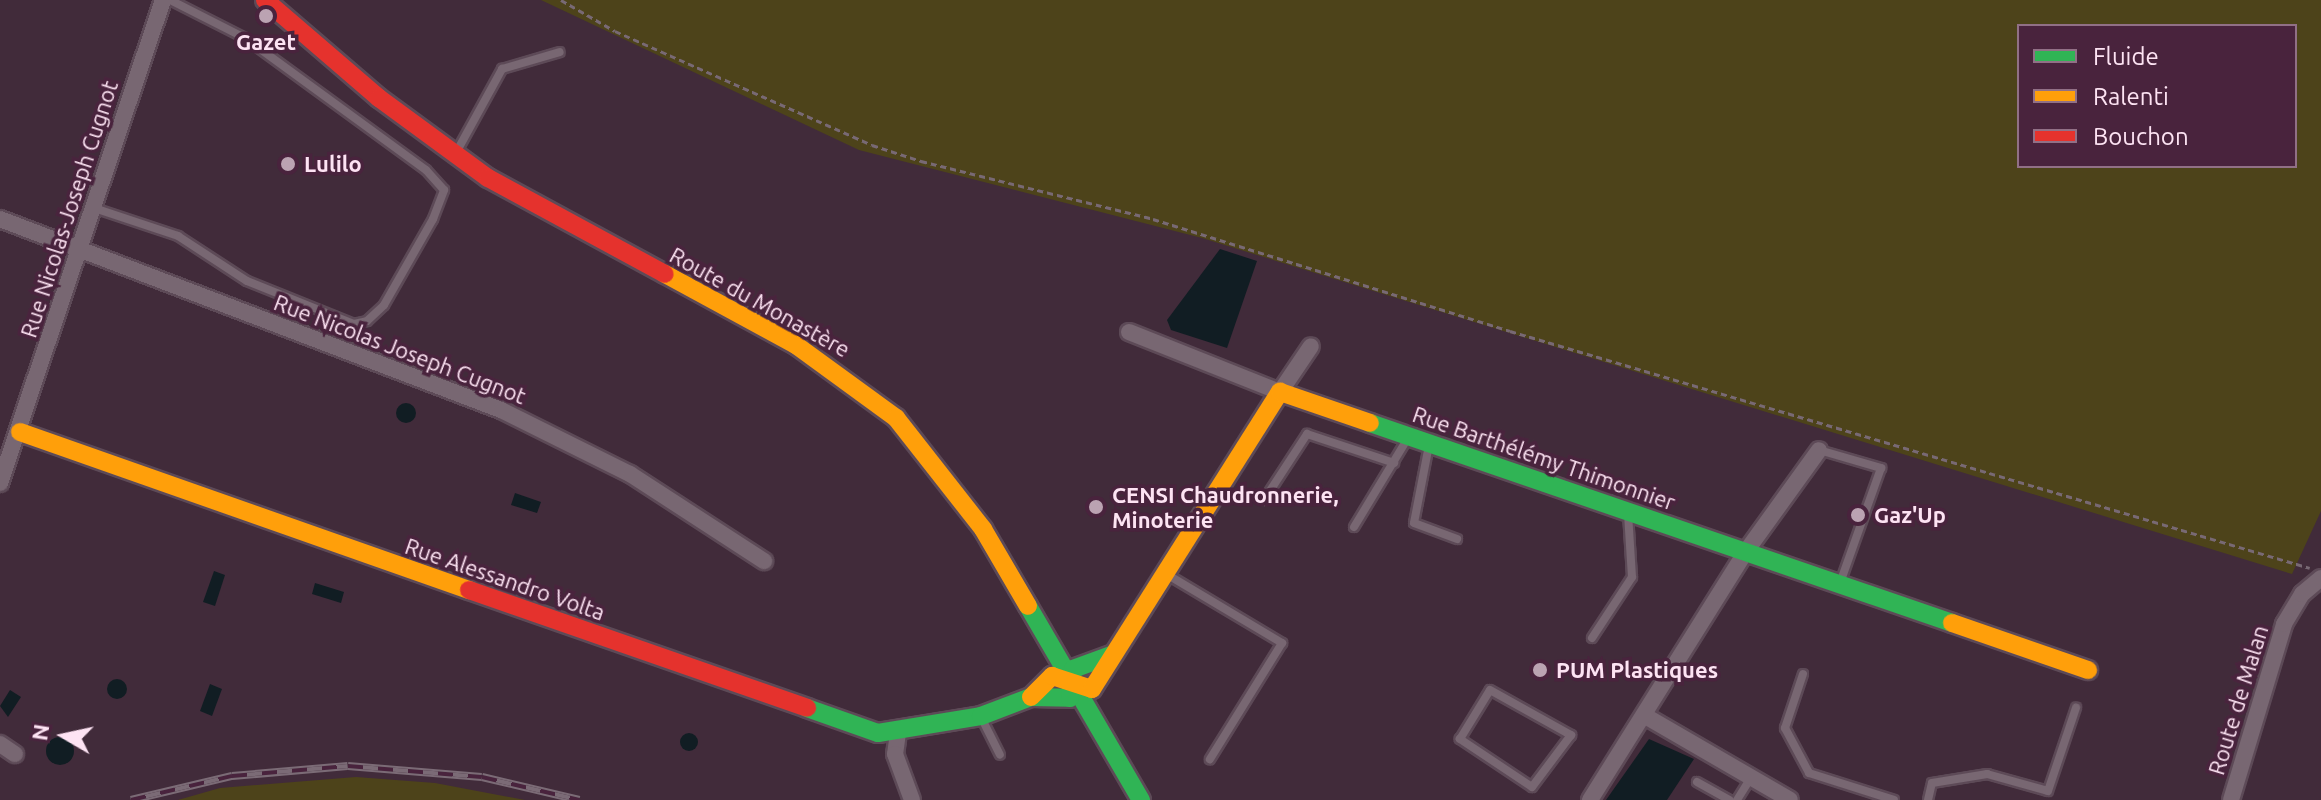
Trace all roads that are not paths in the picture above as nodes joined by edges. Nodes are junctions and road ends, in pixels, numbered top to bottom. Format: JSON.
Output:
{"nodes":[{"id":1,"x":163,"y":0,"type":"edge"},
{"id":2,"x":170,"y":0,"type":"edge"},
{"id":3,"x":265,"y":0,"type":"edge"},
{"id":4,"x":560,"y":52,"type":"dead end"},
{"id":5,"x":454,"y":155,"type":"junction"},
{"id":6,"x":91,"y":207,"type":"junction"},
{"id":7,"x":0,"y":219,"type":"edge"},
{"id":8,"x":80,"y":250,"type":"junction"},
{"id":9,"x":1129,"y":332,"type":"dead end"},
{"id":10,"x":1311,"y":346,"type":"dead end"},
{"id":11,"x":1280,"y":392,"type":"junction"},
{"id":12,"x":20,"y":432,"type":"junction"},
{"id":13,"x":1409,"y":437,"type":"junction"},
{"id":14,"x":1429,"y":444,"type":"junction"},
{"id":15,"x":1819,"y":450,"type":"joint"},
{"id":16,"x":1394,"y":463,"type":"junction"},
{"id":17,"x":0,"y":483,"type":"edge"},
{"id":18,"x":1264,"y":500,"type":"dead end"},
{"id":19,"x":1627,"y":513,"type":"junction"},
{"id":20,"x":1354,"y":527,"type":"dead end"},
{"id":21,"x":1457,"y":539,"type":"dead end"},
{"id":22,"x":1747,"y":550,"type":"junction"},
{"id":23,"x":764,"y":561,"type":"dead end"},
{"id":24,"x":1164,"y":572,"type":"junction"},
{"id":25,"x":2321,"y":578,"type":"edge"},
{"id":26,"x":1840,"y":583,"type":"junction"},
{"id":27,"x":1592,"y":638,"type":"dead end"},
{"id":28,"x":2088,"y":670,"type":"dead end"},
{"id":29,"x":1803,"y":674,"type":"dead end"},
{"id":30,"x":1071,"y":681,"type":"junction"},
{"id":31,"x":2076,"y":708,"type":"dead end"},
{"id":32,"x":981,"y":716,"type":"junction"},
{"id":33,"x":1647,"y":717,"type":"junction"},
{"id":34,"x":898,"y":733,"type":"junction"},
{"id":35,"x":1571,"y":735,"type":"joint"},
{"id":36,"x":0,"y":744,"type":"edge"},
{"id":37,"x":15,"y":754,"type":"dead end"},
{"id":38,"x":1000,"y":755,"type":"dead end"},
{"id":39,"x":1210,"y":759,"type":"dead end"},
{"id":40,"x":1751,"y":777,"type":"junction"},
{"id":41,"x":1697,"y":782,"type":"dead end"},
{"id":42,"x":1771,"y":795,"type":"edge"},
{"id":43,"x":912,"y":800,"type":"edge"},
{"id":44,"x":1141,"y":800,"type":"edge"},
{"id":45,"x":1590,"y":800,"type":"edge"},
{"id":46,"x":1729,"y":800,"type":"edge"},
{"id":47,"x":1737,"y":800,"type":"edge"},
{"id":48,"x":1790,"y":800,"type":"edge"},
{"id":49,"x":1894,"y":800,"type":"edge"},
{"id":50,"x":1928,"y":800,"type":"edge"},
{"id":51,"x":2231,"y":800,"type":"edge"}],
"edges":[{"from":1,"to":6,"type":"street","name":"Rue Nicolas-Joseph Cugnot"},
{"from":2,"to":6,"type":"lane"},
{"from":3,"to":5,"type":"street","name":"Route du Monastère"},
{"from":4,"to":5,"type":"lane"},
{"from":5,"to":30,"type":"street","name":"Route du Monastère"},
{"from":6,"to":8,"type":"street","name":"Rue Nicolas-Joseph Cugnot"},
{"from":7,"to":8,"type":"street","name":"Rue Nicolas Joseph Cugnot"},
{"from":8,"to":12,"type":"street","name":"Rue Nicolas-Joseph Cugnot"},
{"from":8,"to":23,"type":"street","name":"Rue Nicolas Joseph Cugnot"},
{"from":9,"to":11,"type":"street"},
{"from":10,"to":11,"type":"street"},
{"from":11,"to":13,"type":"street","name":"Rue Barthélémy Thimonnier"},
{"from":11,"to":24,"type":"street"},
{"from":12,"to":17,"type":"street"},
{"from":12,"to":34,"type":"street","name":"Rue Alessandro Volta"},
{"from":13,"to":14,"type":"street","name":"Rue Barthélémy Thimonnier"},
{"from":13,"to":16,"type":"lane"},
{"from":14,"to":19,"type":"street","name":"Rue Barthélémy Thimonnier"},
{"from":14,"to":21,"type":"lane"},
{"from":15,"to":22,"type":"street"},
{"from":15,"to":26,"type":"lane"},
{"from":16,"to":18,"type":"lane"},
{"from":16,"to":20,"type":"lane"},
{"from":19,"to":22,"type":"street","name":"Rue Barthélémy Thimonnier"},
{"from":19,"to":27,"type":"lane"},
{"from":22,"to":26,"type":"street","name":"Rue Barthélémy Thimonnier"},
{"from":22,"to":33,"type":"street"},
{"from":24,"to":30,"type":"street"},
{"from":24,"to":39,"type":"lane"},
{"from":25,"to":51,"type":"street","name":"Route de Malan"},
{"from":26,"to":28,"type":"street","name":"Rue Barthélémy Thimonnier"},
{"from":29,"to":49,"type":"lane"},
{"from":30,"to":32,"type":"street","name":"Rue Alessandro Volta"},
{"from":30,"to":44,"type":"street","name":"Route du Monastère"},
{"from":31,"to":50,"type":"lane"},
{"from":32,"to":34,"type":"street","name":"Rue Alessandro Volta"},
{"from":32,"to":38,"type":"lane"},
{"from":33,"to":40,"type":"street"},
{"from":33,"to":45,"type":"street"},
{"from":34,"to":43,"type":"street"},
{"from":35,"to":35,"type":"lane"},
{"from":36,"to":37,"type":"street"},
{"from":40,"to":42,"type":"street"},
{"from":40,"to":47,"type":"lane"},
{"from":41,"to":46,"type":"lane"},
{"from":42,"to":48,"type":"street"}]}
